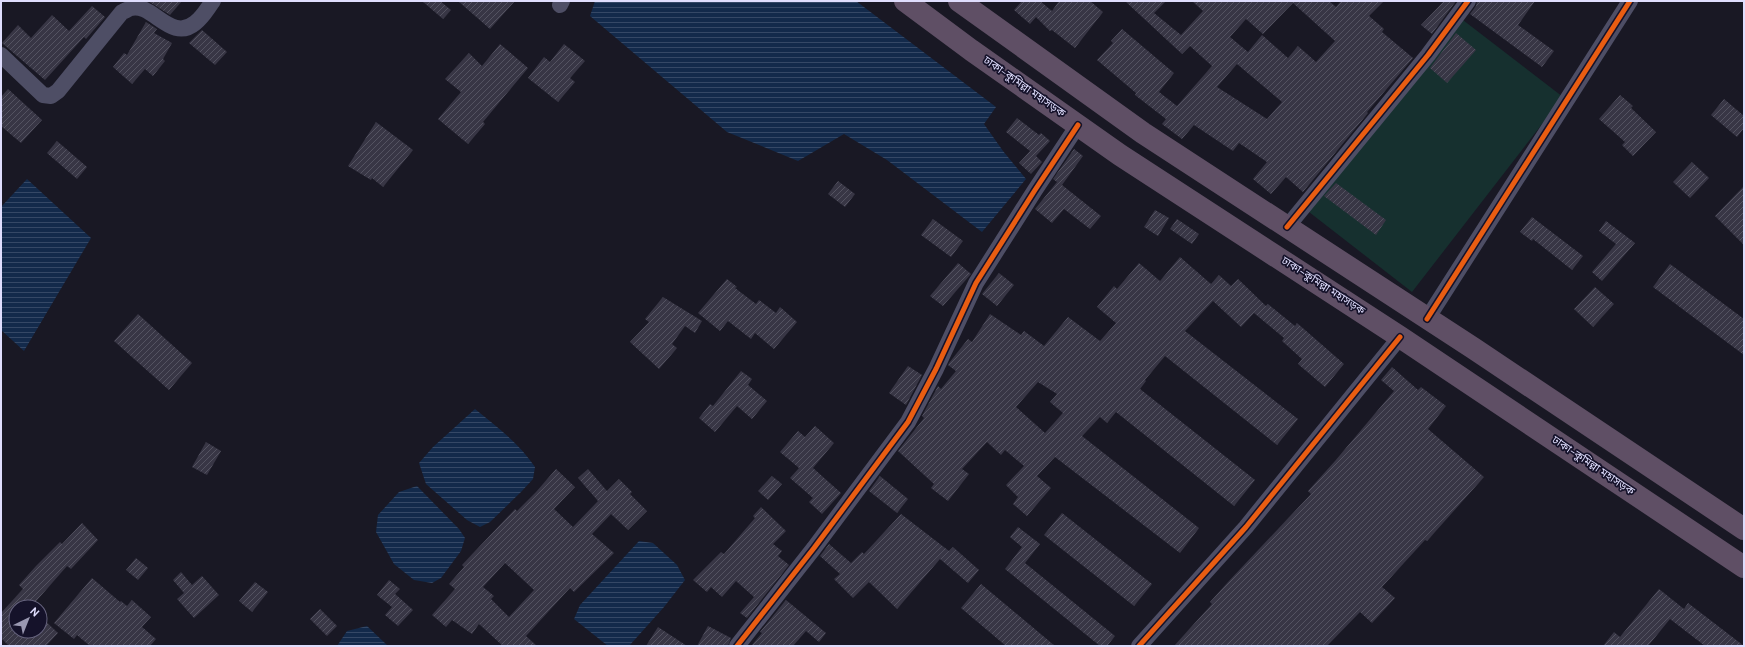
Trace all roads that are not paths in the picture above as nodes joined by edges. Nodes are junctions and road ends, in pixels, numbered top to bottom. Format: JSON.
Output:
{"nodes":[{"id":1,"x":213,"y":1,"type":"edge"},
{"id":2,"x":905,"y":1,"type":"edge"},
{"id":3,"x":959,"y":1,"type":"edge"},
{"id":4,"x":1468,"y":1,"type":"edge"},
{"id":5,"x":1630,"y":1,"type":"edge"},
{"id":6,"x":1,"y":55,"type":"edge"},
{"id":7,"x":1078,"y":125,"type":"junction"},
{"id":8,"x":1287,"y":228,"type":"junction"},
{"id":9,"x":1427,"y":319,"type":"junction"},
{"id":10,"x":1400,"y":337,"type":"junction"},
{"id":11,"x":1744,"y":529,"type":"edge"},
{"id":12,"x":1744,"y":567,"type":"edge"},
{"id":13,"x":737,"y":646,"type":"edge"},
{"id":14,"x":1139,"y":646,"type":"edge"}],
"edges":[{"from":1,"to":6,"type":"street"},
{"from":2,"to":7,"type":"highway","name":"ঢাকা–কুমিল্লা মহাসড়ক"},
{"from":3,"to":8,"type":"highway"},
{"from":4,"to":8,"type":"street"},
{"from":5,"to":9,"type":"street"},
{"from":7,"to":10,"type":"highway","name":"ঢাকা–কুমিল্লা মহাসড়ক"},
{"from":7,"to":13,"type":"street"},
{"from":8,"to":9,"type":"highway"},
{"from":9,"to":11,"type":"highway"},
{"from":10,"to":12,"type":"highway","name":"ঢাকা–কুমিল্লা মহাসড়ক"},
{"from":10,"to":14,"type":"street"}]}
